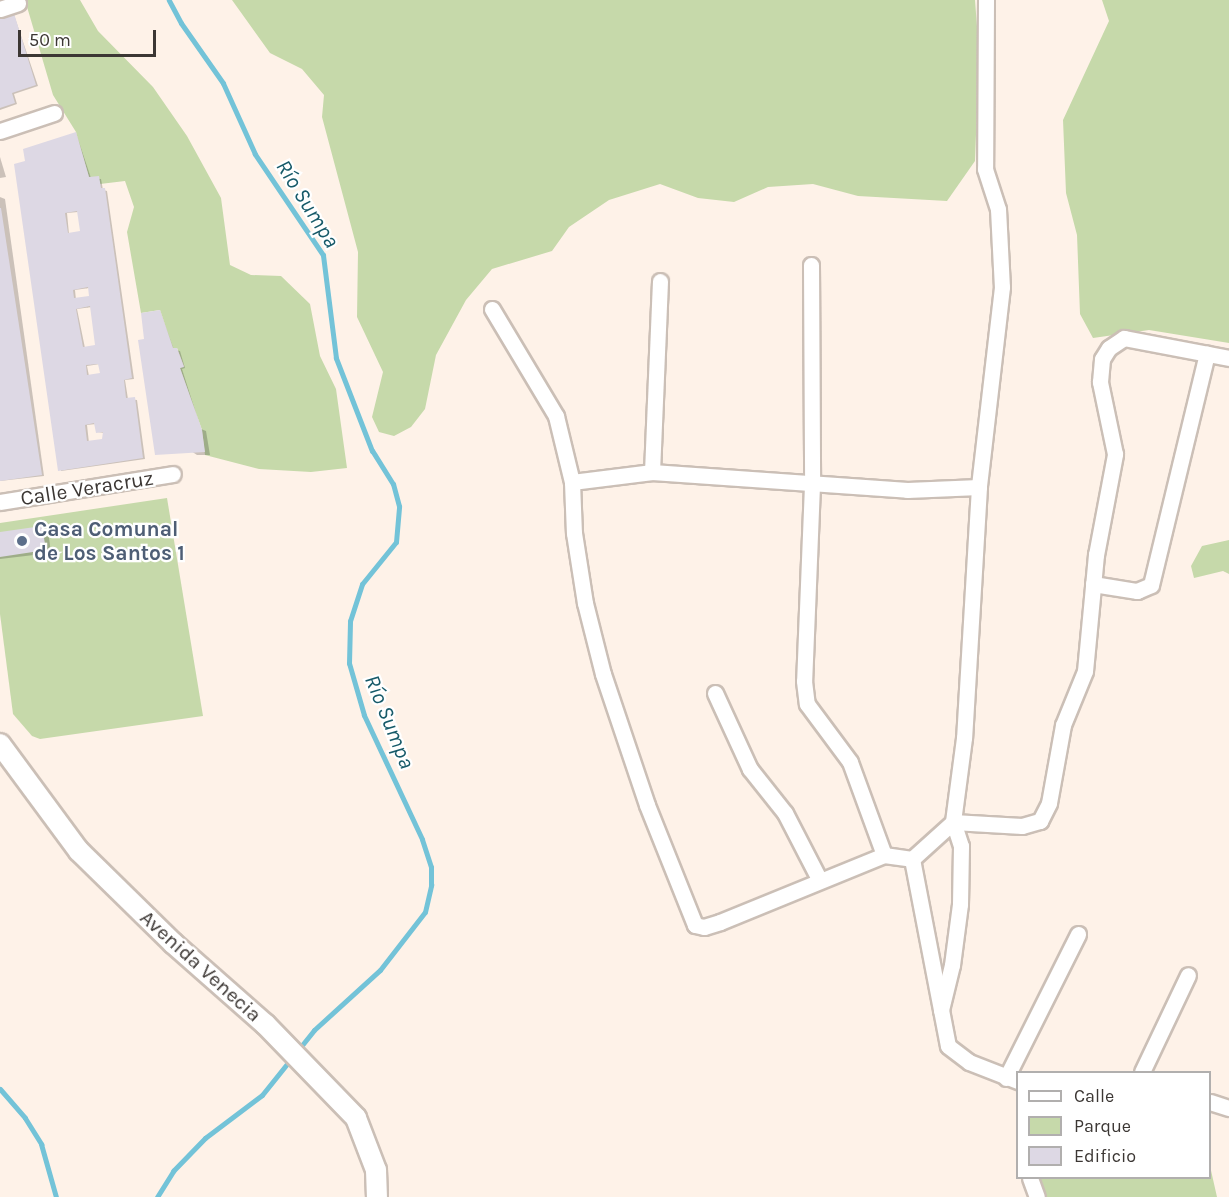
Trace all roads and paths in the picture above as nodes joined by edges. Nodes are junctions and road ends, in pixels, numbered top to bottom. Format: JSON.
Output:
{"nodes":[{"id":1,"x":986,"y":0,"type":"edge"},
{"id":2,"x":18,"y":3,"type":"dead end"},
{"id":3,"x":0,"y":9,"type":"edge"},
{"id":4,"x":54,"y":113,"type":"dead end"},
{"id":5,"x":0,"y":131,"type":"edge"},
{"id":6,"x":811,"y":266,"type":"dead end"},
{"id":7,"x":660,"y":281,"type":"dead end"},
{"id":8,"x":492,"y":309,"type":"dead end"},
{"id":9,"x":1207,"y":354,"type":"junction"},
{"id":10,"x":1229,"y":358,"type":"edge"},
{"id":11,"x":652,"y":472,"type":"junction"},
{"id":12,"x":173,"y":474,"type":"dead end"},
{"id":13,"x":572,"y":482,"type":"junction"},
{"id":14,"x":812,"y":485,"type":"junction"},
{"id":15,"x":979,"y":487,"type":"junction"},
{"id":16,"x":0,"y":502,"type":"edge"},
{"id":17,"x":1093,"y":584,"type":"junction"},
{"id":18,"x":715,"y":693,"type":"dead end"},
{"id":19,"x":0,"y":744,"type":"edge"},
{"id":20,"x":953,"y":822,"type":"junction"},
{"id":21,"x":884,"y":855,"type":"junction"},
{"id":22,"x":912,"y":859,"type":"junction"},
{"id":23,"x":819,"y":879,"type":"junction"},
{"id":24,"x":1078,"y":934,"type":"dead end"},
{"id":25,"x":1188,"y":975,"type":"dead end"},
{"id":26,"x":939,"y":1016,"type":"junction"},
{"id":27,"x":1142,"y":1071,"type":"edge"},
{"id":28,"x":1012,"y":1079,"type":"edge"},
{"id":29,"x":1211,"y":1103,"type":"edge"},
{"id":30,"x":1229,"y":1108,"type":"edge"},
{"id":31,"x":1030,"y":1179,"type":"edge"},
{"id":32,"x":377,"y":1197,"type":"edge"},
{"id":33,"x":1037,"y":1197,"type":"edge"}],
"edges":[{"from":1,"to":15,"type":"street"},
{"from":2,"to":3,"type":"street"},
{"from":4,"to":5,"type":"street"},
{"from":6,"to":14,"type":"street"},
{"from":7,"to":11,"type":"street"},
{"from":8,"to":13,"type":"street"},
{"from":9,"to":10,"type":"street"},
{"from":9,"to":17,"type":"street"},
{"from":9,"to":17,"type":"street"},
{"from":11,"to":13,"type":"street"},
{"from":11,"to":14,"type":"street"},
{"from":12,"to":16,"type":"street","name":"Calle Veracruz"},
{"from":13,"to":23,"type":"street"},
{"from":14,"to":15,"type":"street"},
{"from":14,"to":21,"type":"street"},
{"from":15,"to":20,"type":"street"},
{"from":17,"to":20,"type":"street"},
{"from":18,"to":23,"type":"street"},
{"from":19,"to":32,"type":"street","name":"Avenida Venecia"},
{"from":20,"to":22,"type":"street"},
{"from":20,"to":26,"type":"street"},
{"from":21,"to":22,"type":"street"},
{"from":21,"to":23,"type":"street"},
{"from":22,"to":26,"type":"street"},
{"from":24,"to":28,"type":"street"},
{"from":25,"to":27,"type":"street"},
{"from":26,"to":28,"type":"street"},
{"from":29,"to":30,"type":"street"},
{"from":31,"to":33,"type":"street"}]}
